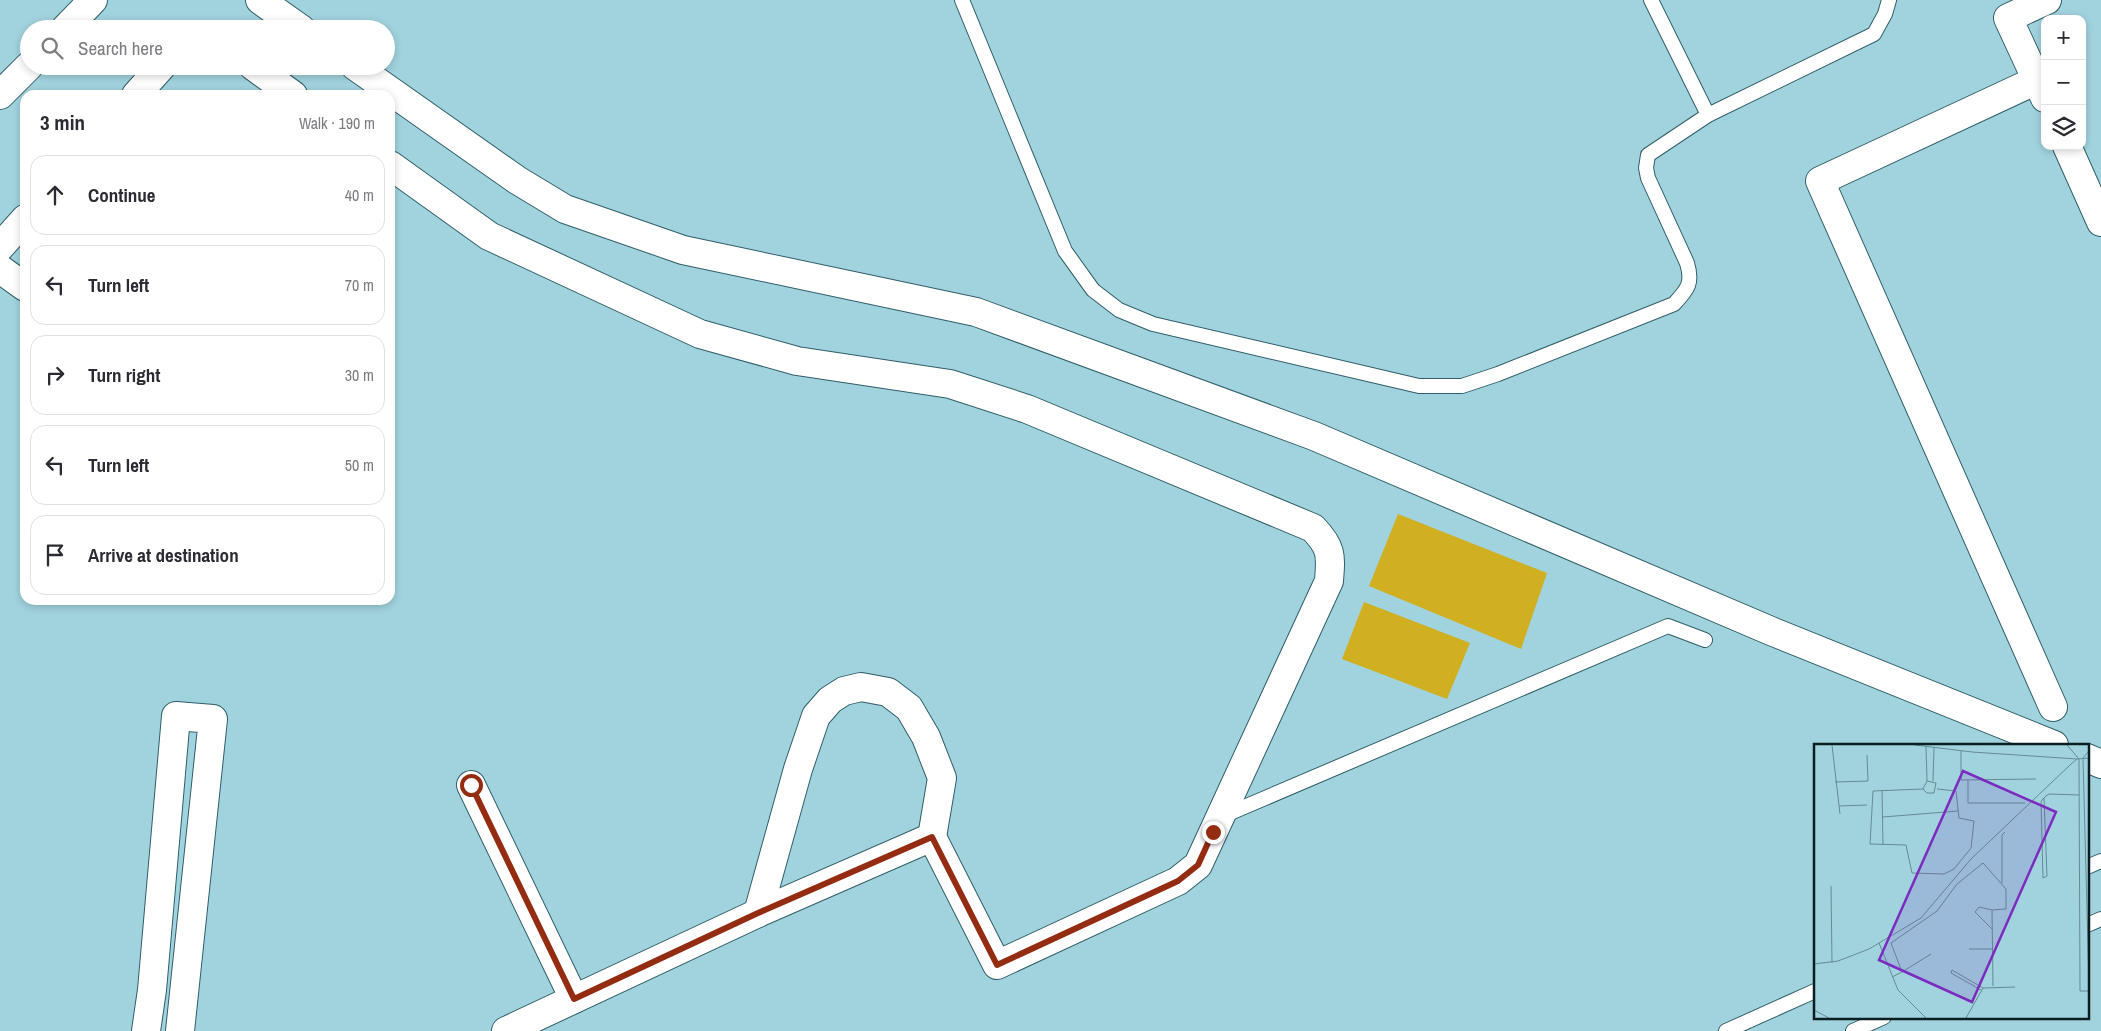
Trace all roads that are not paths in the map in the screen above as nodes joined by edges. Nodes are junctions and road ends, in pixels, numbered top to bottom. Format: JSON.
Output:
{"nodes":[{"id":1,"x":93,"y":0,"type":"edge"},
{"id":2,"x":260,"y":0,"type":"edge"},
{"id":3,"x":962,"y":0,"type":"edge"},
{"id":4,"x":1651,"y":0,"type":"edge"},
{"id":5,"x":1888,"y":0,"type":"edge"},
{"id":6,"x":2047,"y":0,"type":"edge"},
{"id":7,"x":74,"y":20,"type":"edge"},
{"id":8,"x":288,"y":20,"type":"edge"},
{"id":9,"x":20,"y":75,"type":"edge"},
{"id":10,"x":154,"y":75,"type":"edge"},
{"id":11,"x":265,"y":75,"type":"edge"},
{"id":12,"x":368,"y":75,"type":"edge"},
{"id":13,"x":2041,"y":89,"type":"edge"},
{"id":14,"x":140,"y":90,"type":"edge"},
{"id":15,"x":286,"y":90,"type":"edge"},
{"id":16,"x":389,"y":90,"type":"edge"},
{"id":17,"x":395,"y":94,"type":"edge"},
{"id":18,"x":0,"y":96,"type":"edge"},
{"id":19,"x":1708,"y":115,"type":"junction"},
{"id":20,"x":2069,"y":150,"type":"edge"},
{"id":21,"x":395,"y":169,"type":"edge"},
{"id":22,"x":2101,"y":222,"type":"edge"},
{"id":23,"x":20,"y":225,"type":"edge"},
{"id":24,"x":0,"y":247,"type":"edge"},
{"id":25,"x":0,"y":269,"type":"edge"},
{"id":26,"x":20,"y":283,"type":"edge"},
{"id":27,"x":1705,"y":640,"type":"dead end"},
{"id":28,"x":2053,"y":707,"type":"dead end"},
{"id":29,"x":2052,"y":744,"type":"edge"},
{"id":30,"x":2088,"y":758,"type":"edge"},
{"id":31,"x":2101,"y":764,"type":"edge"},
{"id":32,"x":471,"y":785,"type":"dead end"},
{"id":33,"x":1220,"y":817,"type":"junction"},
{"id":34,"x":932,"y":837,"type":"junction"},
{"id":35,"x":2101,"y":861,"type":"edge"},
{"id":36,"x":2088,"y":868,"type":"edge"},
{"id":37,"x":758,"y":913,"type":"junction"},
{"id":38,"x":2101,"y":919,"type":"edge"},
{"id":39,"x":2088,"y":925,"type":"edge"},
{"id":40,"x":1814,"y":991,"type":"edge"},
{"id":41,"x":574,"y":999,"type":"junction"},
{"id":42,"x":1882,"y":1018,"type":"edge"},
{"id":43,"x":146,"y":1031,"type":"edge"},
{"id":44,"x":180,"y":1031,"type":"edge"},
{"id":45,"x":506,"y":1031,"type":"edge"},
{"id":46,"x":1726,"y":1031,"type":"edge"},
{"id":47,"x":1853,"y":1031,"type":"edge"}],
"edges":[{"from":1,"to":7,"type":"street"},
{"from":2,"to":8,"type":"street"},
{"from":3,"to":19,"type":"lane"},
{"from":4,"to":19,"type":"lane"},
{"from":5,"to":19,"type":"lane"},
{"from":6,"to":13,"type":"street"},
{"from":9,"to":18,"type":"street"},
{"from":10,"to":14,"type":"street"},
{"from":11,"to":15,"type":"street"},
{"from":12,"to":16,"type":"street"},
{"from":13,"to":28,"type":"street"},
{"from":17,"to":29,"type":"street"},
{"from":20,"to":22,"type":"street"},
{"from":21,"to":33,"type":"street"},
{"from":23,"to":24,"type":"street"},
{"from":25,"to":26,"type":"street"},
{"from":27,"to":33,"type":"lane"},
{"from":30,"to":31,"type":"street"},
{"from":32,"to":41,"type":"street"},
{"from":33,"to":34,"type":"street"},
{"from":34,"to":37,"type":"street"},
{"from":34,"to":37,"type":"street"},
{"from":35,"to":36,"type":"lane"},
{"from":37,"to":41,"type":"street"},
{"from":38,"to":39,"type":"lane"},
{"from":40,"to":46,"type":"lane"},
{"from":41,"to":45,"type":"street"},
{"from":42,"to":47,"type":"lane"},
{"from":43,"to":44,"type":"street"}]}
